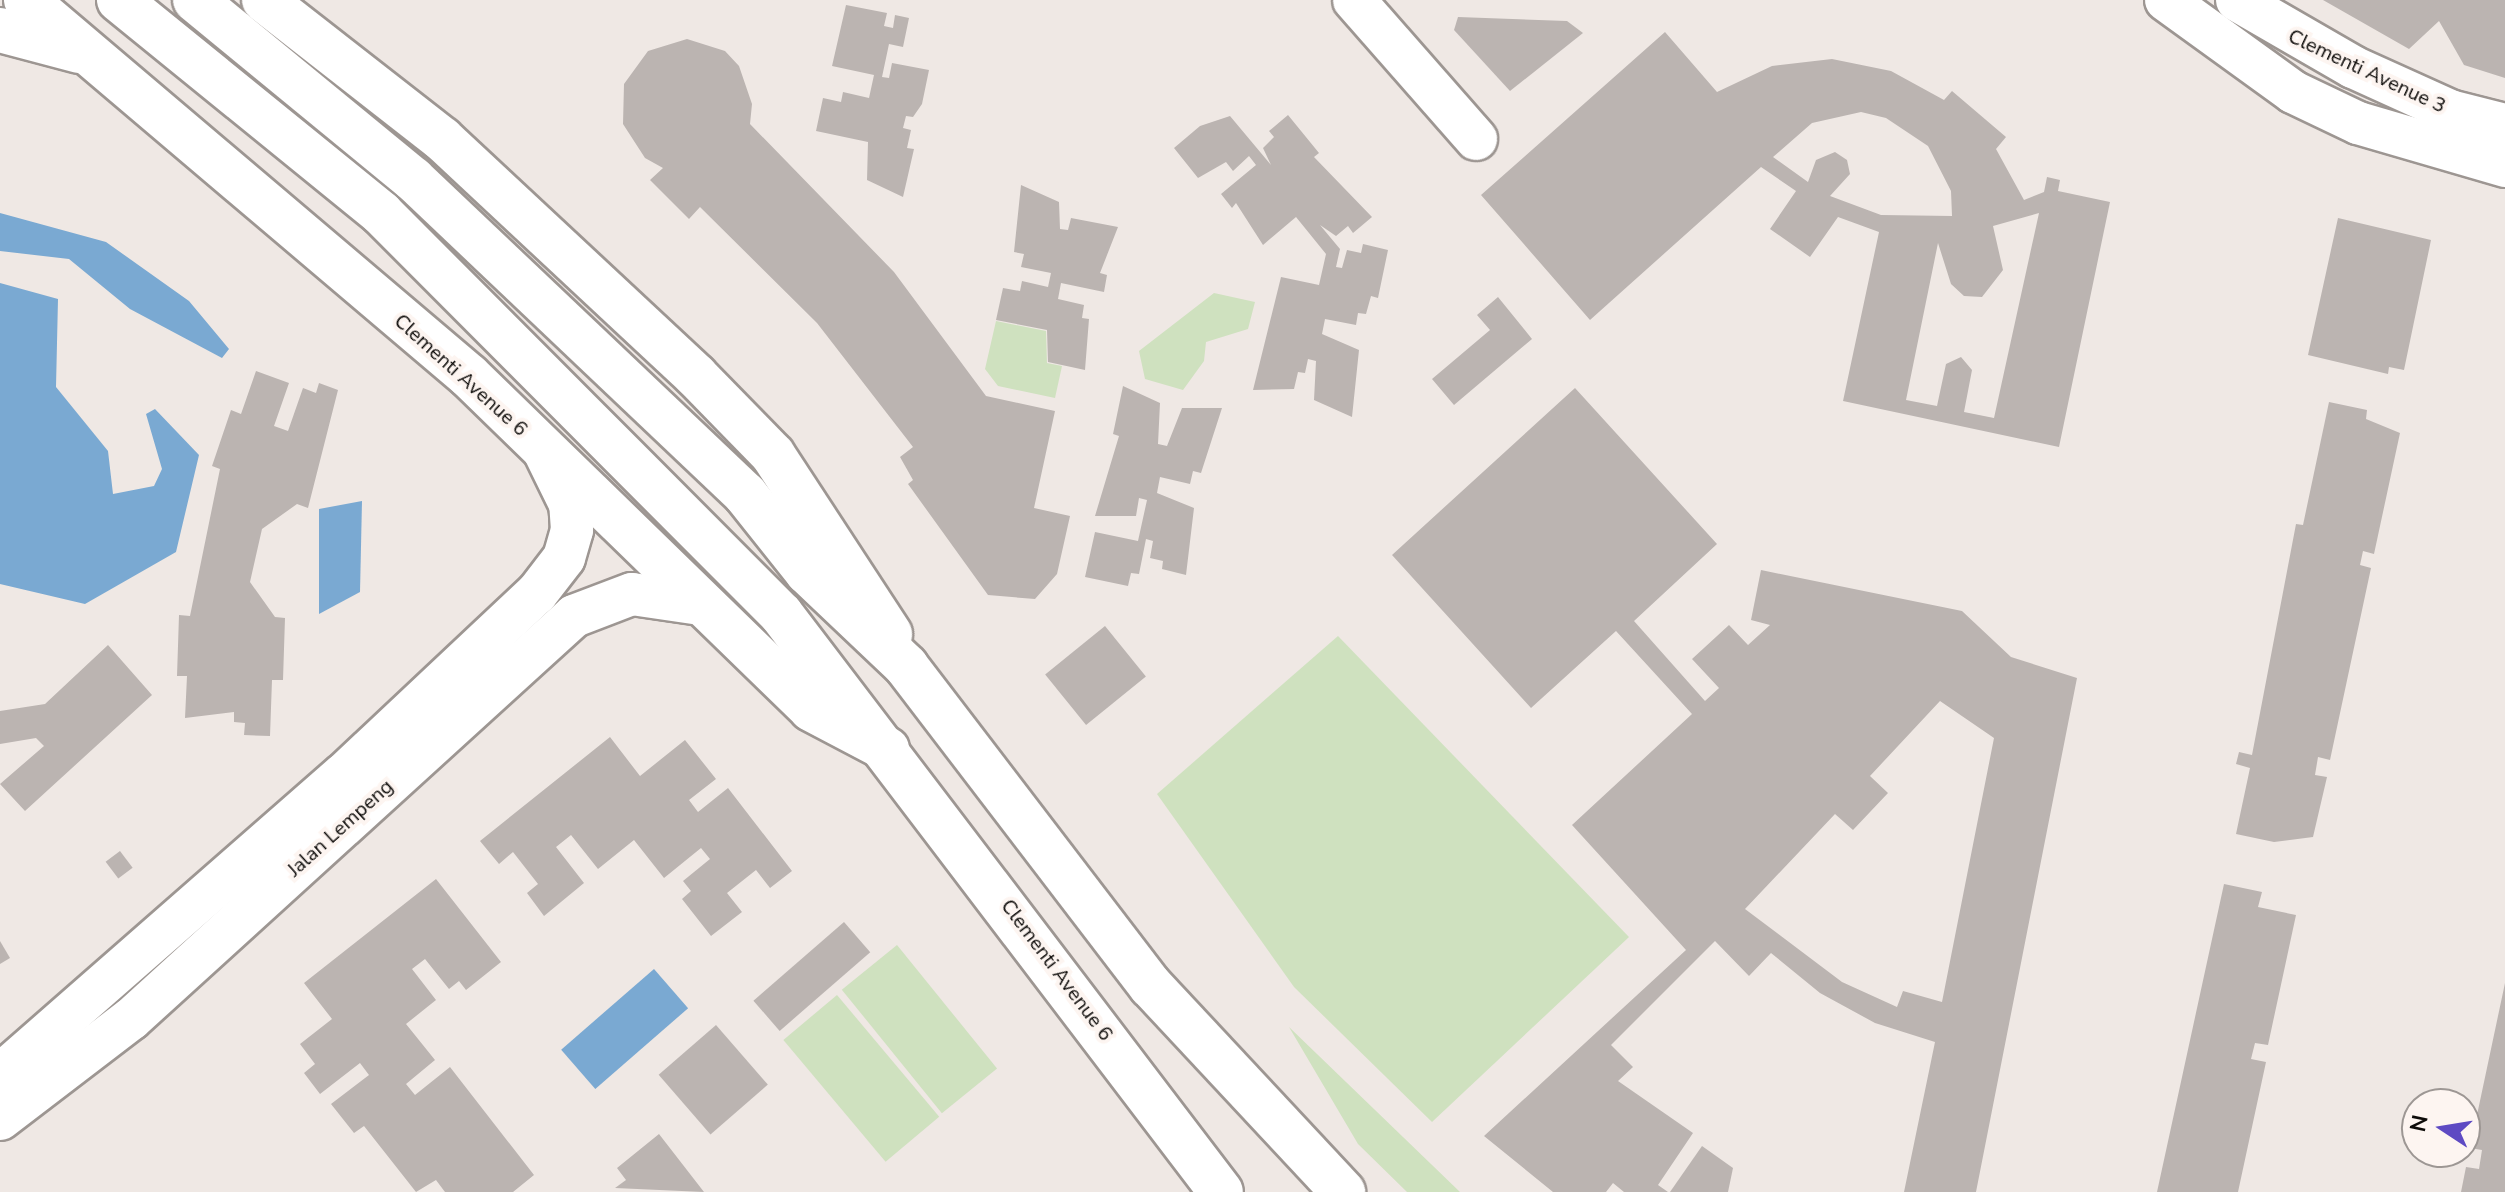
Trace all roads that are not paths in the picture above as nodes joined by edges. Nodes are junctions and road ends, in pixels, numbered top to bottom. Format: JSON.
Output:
{"nodes":[{"id":1,"x":26,"y":0,"type":"edge"},
{"id":2,"x":119,"y":0,"type":"edge"},
{"id":3,"x":195,"y":0,"type":"edge"},
{"id":4,"x":264,"y":0,"type":"edge"},
{"id":5,"x":1354,"y":0,"type":"edge"},
{"id":6,"x":2166,"y":0,"type":"edge"},
{"id":7,"x":2237,"y":0,"type":"edge"},
{"id":8,"x":0,"y":30,"type":"edge"},
{"id":9,"x":97,"y":56,"type":"junction"},
{"id":10,"x":2505,"y":125,"type":"edge"},
{"id":11,"x":1476,"y":139,"type":"dead end"},
{"id":12,"x":2505,"y":166,"type":"edge"},
{"id":13,"x":545,"y":452,"type":"junction"},
{"id":14,"x":700,"y":604,"type":"junction"},
{"id":15,"x":906,"y":666,"type":"junction"},
{"id":16,"x":890,"y":751,"type":"junction"},
{"id":17,"x":1151,"y":986,"type":"junction"},
{"id":18,"x":0,"y":1075,"type":"edge"},
{"id":19,"x":0,"y":1119,"type":"edge"},
{"id":20,"x":1221,"y":1192,"type":"edge"},
{"id":21,"x":1301,"y":1192,"type":"edge"},
{"id":22,"x":1343,"y":1192,"type":"edge"}],
"edges":[{"from":1,"to":9,"type":"main road","name":"Clementi Avenue 6"},
{"from":2,"to":16,"type":"main road","name":"Clementi Avenue 6"},
{"from":3,"to":15,"type":"main road"},
{"from":4,"to":15,"type":"main road"},
{"from":5,"to":11,"type":"street"},
{"from":6,"to":12,"type":"street"},
{"from":7,"to":10,"type":"street","name":"Clementi Avenue 3"},
{"from":8,"to":9,"type":"main road"},
{"from":9,"to":13,"type":"main road","name":"Clementi Avenue 6"},
{"from":13,"to":14,"type":"main road","name":"Clementi Avenue 6"},
{"from":13,"to":18,"type":"street","name":"Jalan Lempeng"},
{"from":14,"to":16,"type":"main road","name":"Clementi Avenue 6"},
{"from":14,"to":19,"type":"street","name":"Jalan Lempeng"},
{"from":15,"to":17,"type":"main road"},
{"from":16,"to":20,"type":"main road","name":"Clementi Avenue 6"},
{"from":17,"to":21,"type":"main road"},
{"from":17,"to":22,"type":"main road"}]}
